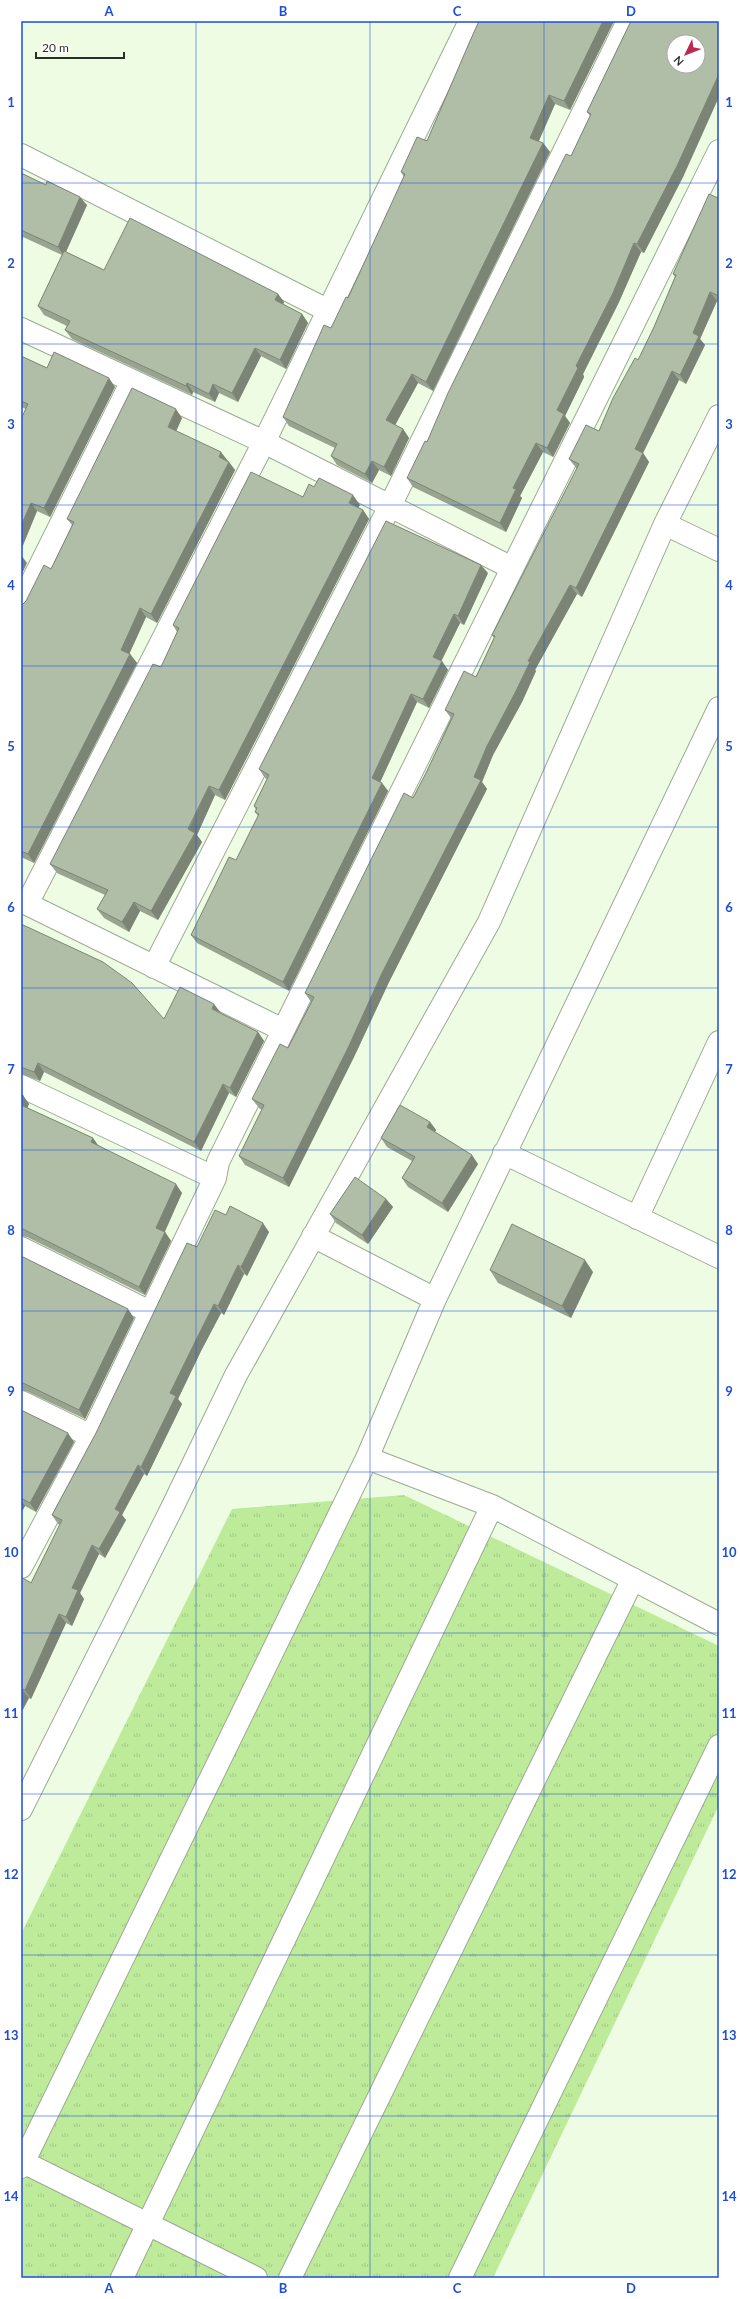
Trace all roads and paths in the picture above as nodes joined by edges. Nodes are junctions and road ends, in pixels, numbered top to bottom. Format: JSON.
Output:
{"nodes":[{"id":1,"x":470,"y":21,"type":"edge"},
{"id":2,"x":628,"y":21,"type":"edge"},
{"id":3,"x":719,"y":151,"type":"edge"},
{"id":4,"x":21,"y":155,"type":"edge"},
{"id":5,"x":329,"y":311,"type":"junction"},
{"id":6,"x":21,"y":329,"type":"edge"},
{"id":7,"x":132,"y":381,"type":"junction"},
{"id":8,"x":719,"y":416,"type":"edge"},
{"id":9,"x":264,"y":442,"type":"junction"},
{"id":10,"x":390,"y":506,"type":"junction"},
{"id":11,"x":665,"y":524,"type":"junction"},
{"id":12,"x":719,"y":550,"type":"edge"},
{"id":13,"x":512,"y":568,"type":"junction"},
{"id":14,"x":21,"y":604,"type":"edge"},
{"id":15,"x":719,"y":708,"type":"edge"},
{"id":16,"x":24,"y":903,"type":"edge"},
{"id":17,"x":154,"y":967,"type":"junction"},
{"id":18,"x":283,"y":1030,"type":"junction"},
{"id":19,"x":719,"y":1042,"type":"edge"},
{"id":20,"x":21,"y":1086,"type":"edge"},
{"id":21,"x":504,"y":1154,"type":"junction"},
{"id":22,"x":215,"y":1178,"type":"junction"},
{"id":23,"x":637,"y":1218,"type":"junction"},
{"id":24,"x":313,"y":1236,"type":"junction"},
{"id":25,"x":21,"y":1248,"type":"edge"},
{"id":26,"x":719,"y":1257,"type":"edge"},
{"id":27,"x":435,"y":1299,"type":"junction"},
{"id":28,"x":150,"y":1312,"type":"junction"},
{"id":29,"x":21,"y":1402,"type":"edge"},
{"id":30,"x":91,"y":1436,"type":"junction"},
{"id":31,"x":367,"y":1458,"type":"junction"},
{"id":32,"x":492,"y":1506,"type":"junction"},
{"id":33,"x":22,"y":1562,"type":"edge"},
{"id":34,"x":633,"y":1580,"type":"junction"},
{"id":35,"x":719,"y":1624,"type":"edge"},
{"id":36,"x":719,"y":1746,"type":"edge"},
{"id":37,"x":21,"y":1809,"type":"edge"},
{"id":38,"x":22,"y":2163,"type":"edge"},
{"id":39,"x":148,"y":2225,"type":"junction"},
{"id":40,"x":122,"y":2278,"type":"edge"},
{"id":41,"x":256,"y":2278,"type":"edge"},
{"id":42,"x":290,"y":2278,"type":"edge"},
{"id":43,"x":460,"y":2278,"type":"edge"}],
"edges":[{"from":1,"to":5,"type":"street"},
{"from":2,"to":10,"type":"street"},
{"from":3,"to":13,"type":"street"},
{"from":4,"to":5,"type":"street"},
{"from":5,"to":9,"type":"street"},
{"from":6,"to":7,"type":"street"},
{"from":7,"to":9,"type":"street"},
{"from":7,"to":14,"type":"street"},
{"from":8,"to":11,"type":"street"},
{"from":9,"to":10,"type":"street"},
{"from":9,"to":16,"type":"street"},
{"from":10,"to":13,"type":"street"},
{"from":10,"to":17,"type":"street"},
{"from":11,"to":12,"type":"street"},
{"from":11,"to":24,"type":"street"},
{"from":13,"to":18,"type":"street"},
{"from":15,"to":21,"type":"street"},
{"from":16,"to":17,"type":"street"},
{"from":17,"to":18,"type":"street"},
{"from":18,"to":22,"type":"street"},
{"from":19,"to":23,"type":"street"},
{"from":20,"to":22,"type":"street"},
{"from":21,"to":23,"type":"street"},
{"from":21,"to":27,"type":"street"},
{"from":22,"to":28,"type":"street"},
{"from":23,"to":26,"type":"street"},
{"from":24,"to":27,"type":"street"},
{"from":24,"to":37,"type":"street"},
{"from":25,"to":28,"type":"street"},
{"from":27,"to":31,"type":"street"},
{"from":28,"to":30,"type":"street"},
{"from":29,"to":30,"type":"street"},
{"from":30,"to":33,"type":"street"},
{"from":31,"to":32,"type":"street"},
{"from":31,"to":38,"type":"street"},
{"from":32,"to":34,"type":"street"},
{"from":32,"to":39,"type":"street"},
{"from":34,"to":35,"type":"street"},
{"from":34,"to":42,"type":"street"},
{"from":36,"to":43,"type":"street"},
{"from":38,"to":39,"type":"street"},
{"from":39,"to":40,"type":"street"},
{"from":39,"to":41,"type":"street"}]}
